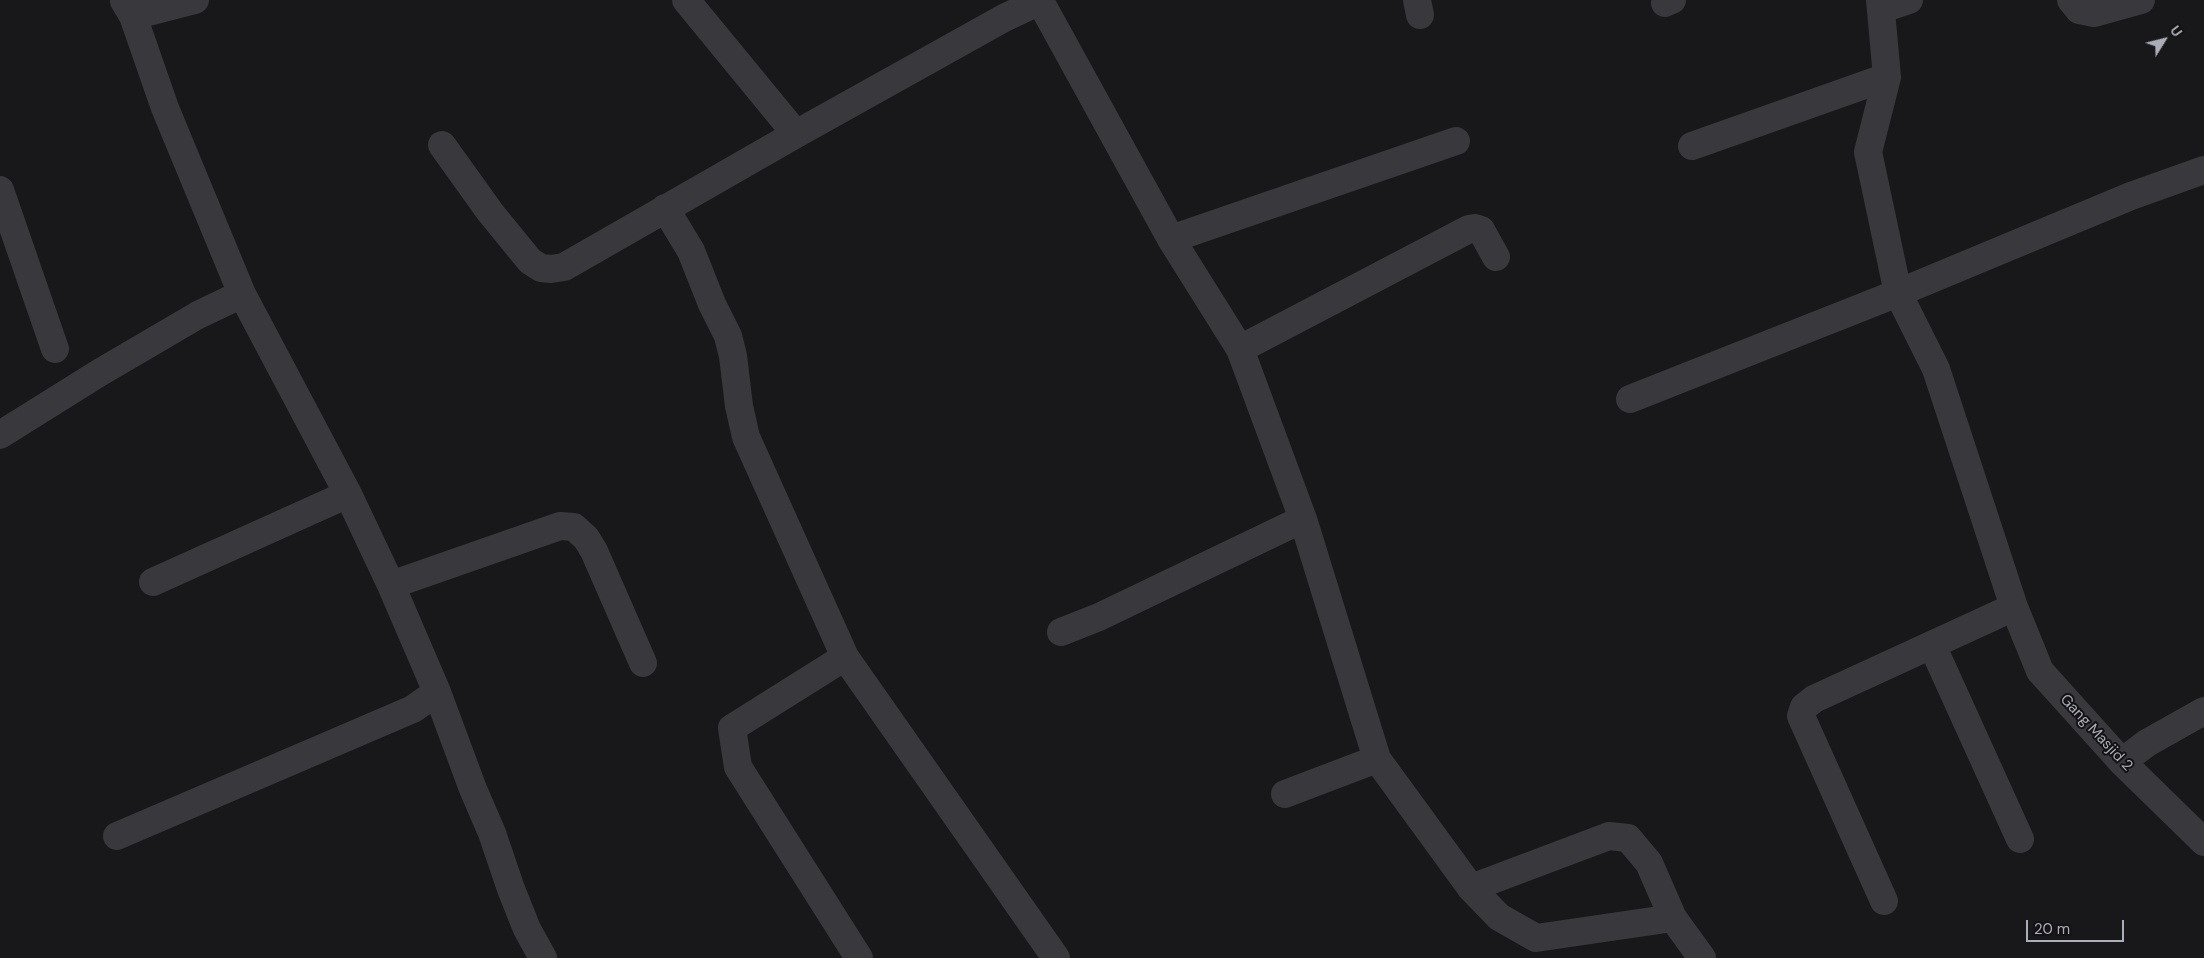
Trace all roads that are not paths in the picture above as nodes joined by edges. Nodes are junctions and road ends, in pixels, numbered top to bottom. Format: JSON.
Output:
{"nodes":[{"id":1,"x":195,"y":0,"type":"edge"},
{"id":2,"x":686,"y":0,"type":"edge"},
{"id":3,"x":1909,"y":0,"type":"edge"},
{"id":4,"x":2071,"y":0,"type":"edge"},
{"id":5,"x":2141,"y":0,"type":"edge"},
{"id":6,"x":1042,"y":1,"type":"edge"},
{"id":7,"x":1881,"y":4,"type":"edge"},
{"id":8,"x":128,"y":8,"type":"edge"},
{"id":9,"x":1000,"y":9,"type":"edge"},
{"id":10,"x":1887,"y":77,"type":"junction"},
{"id":11,"x":796,"y":134,"type":"junction"},
{"id":12,"x":1456,"y":141,"type":"dead end"},
{"id":13,"x":442,"y":145,"type":"dead end"},
{"id":14,"x":1692,"y":146,"type":"dead end"},
{"id":15,"x":2204,"y":170,"type":"edge"},
{"id":16,"x":0,"y":190,"type":"edge"},
{"id":17,"x":666,"y":208,"type":"junction"},
{"id":18,"x":1171,"y":240,"type":"junction"},
{"id":19,"x":1496,"y":257,"type":"dead end"},
{"id":20,"x":242,"y":294,"type":"junction"},
{"id":21,"x":1898,"y":294,"type":"junction"},
{"id":22,"x":55,"y":349,"type":"dead end"},
{"id":23,"x":1240,"y":349,"type":"junction"},
{"id":24,"x":1630,"y":398,"type":"dead end"},
{"id":25,"x":0,"y":435,"type":"edge"},
{"id":26,"x":348,"y":494,"type":"junction"},
{"id":27,"x":1303,"y":519,"type":"junction"},
{"id":28,"x":153,"y":582,"type":"dead end"},
{"id":29,"x":391,"y":585,"type":"junction"},
{"id":30,"x":2014,"y":607,"type":"junction"},
{"id":31,"x":1061,"y":632,"type":"dead end"},
{"id":32,"x":1932,"y":644,"type":"junction"},
{"id":33,"x":844,"y":657,"type":"junction"},
{"id":34,"x":643,"y":663,"type":"dead end"},
{"id":35,"x":437,"y":692,"type":"junction"},
{"id":36,"x":2204,"y":711,"type":"edge"},
{"id":37,"x":1377,"y":759,"type":"junction"},
{"id":38,"x":2122,"y":762,"type":"junction"},
{"id":39,"x":1285,"y":794,"type":"dead end"},
{"id":40,"x":117,"y":836,"type":"dead end"},
{"id":41,"x":2020,"y":839,"type":"dead end"},
{"id":42,"x":2204,"y":842,"type":"edge"},
{"id":43,"x":1471,"y":888,"type":"junction"},
{"id":44,"x":1884,"y":901,"type":"dead end"},
{"id":45,"x":1673,"y":918,"type":"junction"},
{"id":46,"x":543,"y":958,"type":"edge"},
{"id":47,"x":859,"y":958,"type":"edge"},
{"id":48,"x":1056,"y":958,"type":"edge"},
{"id":49,"x":1702,"y":958,"type":"edge"}],
"edges":[{"from":1,"to":8,"type":"street"},
{"from":2,"to":11,"type":"street"},
{"from":3,"to":7,"type":"street"},
{"from":4,"to":5,"type":"street"},
{"from":6,"to":9,"type":"street"},
{"from":6,"to":18,"type":"street"},
{"from":7,"to":10,"type":"street","name":"Gang Masjid 2"},
{"from":8,"to":20,"type":"street"},
{"from":9,"to":11,"type":"street"},
{"from":10,"to":14,"type":"street"},
{"from":10,"to":21,"type":"street","name":"Gang Masjid 2"},
{"from":11,"to":17,"type":"street"},
{"from":12,"to":18,"type":"street"},
{"from":13,"to":17,"type":"street"},
{"from":15,"to":21,"type":"street"},
{"from":16,"to":22,"type":"street"},
{"from":17,"to":33,"type":"street"},
{"from":18,"to":23,"type":"street"},
{"from":19,"to":23,"type":"street"},
{"from":20,"to":25,"type":"street"},
{"from":20,"to":26,"type":"street"},
{"from":21,"to":24,"type":"street"},
{"from":21,"to":30,"type":"street","name":"Gang Masjid 2"},
{"from":23,"to":27,"type":"street"},
{"from":26,"to":28,"type":"street"},
{"from":26,"to":29,"type":"street"},
{"from":27,"to":31,"type":"street"},
{"from":27,"to":37,"type":"street"},
{"from":29,"to":34,"type":"street"},
{"from":29,"to":35,"type":"street"},
{"from":30,"to":32,"type":"street"},
{"from":30,"to":38,"type":"street","name":"Gang Masjid 2"},
{"from":32,"to":41,"type":"street"},
{"from":32,"to":44,"type":"street"},
{"from":33,"to":47,"type":"street"},
{"from":33,"to":48,"type":"street"},
{"from":35,"to":40,"type":"street"},
{"from":35,"to":46,"type":"street"},
{"from":36,"to":38,"type":"street"},
{"from":37,"to":39,"type":"street"},
{"from":37,"to":43,"type":"street"},
{"from":38,"to":42,"type":"street","name":"Gang Masjid 2"},
{"from":43,"to":45,"type":"street"},
{"from":43,"to":45,"type":"street"},
{"from":45,"to":49,"type":"street"}]}
